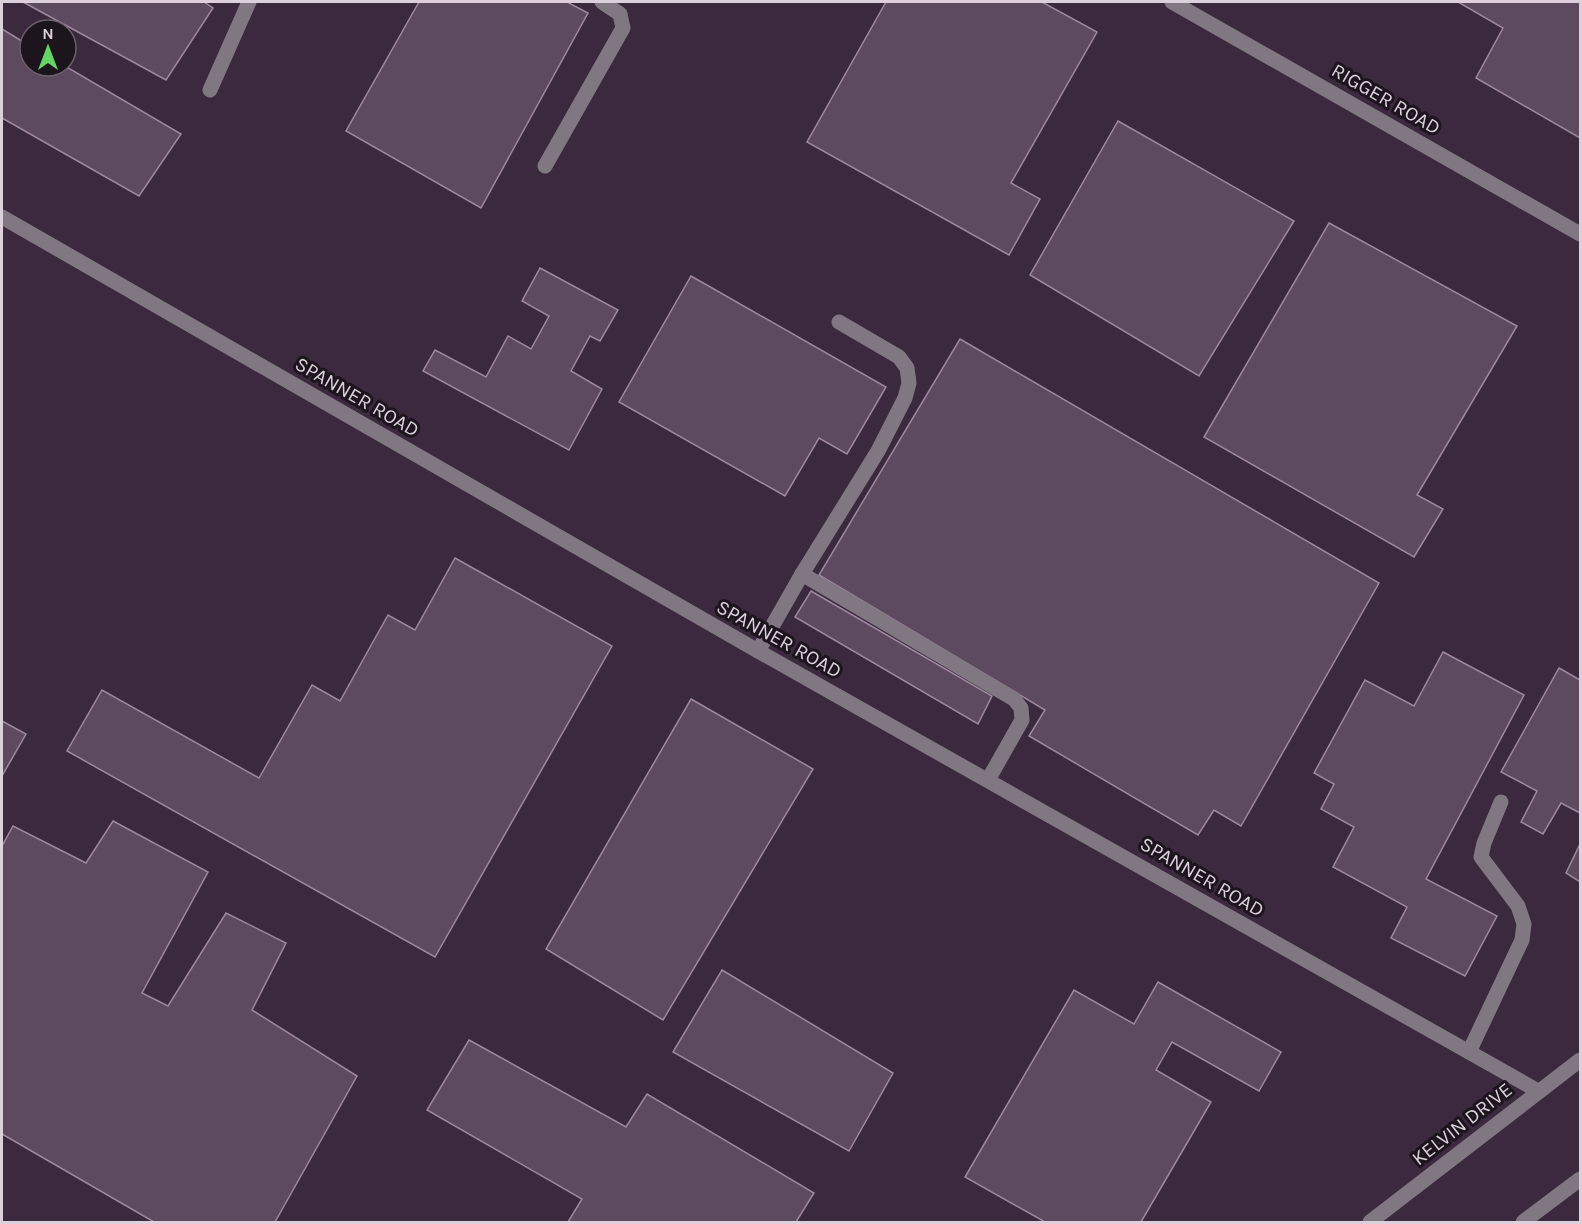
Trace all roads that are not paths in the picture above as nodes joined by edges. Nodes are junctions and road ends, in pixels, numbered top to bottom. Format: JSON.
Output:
{"nodes":[{"id":1,"x":249,"y":2,"type":"edge"},
{"id":2,"x":602,"y":2,"type":"edge"},
{"id":3,"x":1172,"y":2,"type":"edge"},
{"id":4,"x":210,"y":90,"type":"dead end"},
{"id":5,"x":545,"y":166,"type":"dead end"},
{"id":6,"x":2,"y":217,"type":"edge"},
{"id":7,"x":1581,"y":234,"type":"edge"},
{"id":8,"x":839,"y":322,"type":"dead end"},
{"id":9,"x":802,"y":574,"type":"junction"},
{"id":10,"x":758,"y":651,"type":"junction"},
{"id":11,"x":988,"y":780,"type":"junction"},
{"id":12,"x":1501,"y":802,"type":"dead end"},
{"id":13,"x":1469,"y":1052,"type":"junction"},
{"id":14,"x":1581,"y":1059,"type":"edge"},
{"id":15,"x":1538,"y":1091,"type":"junction"},
{"id":16,"x":1581,"y":1179,"type":"edge"},
{"id":17,"x":1370,"y":1222,"type":"edge"},
{"id":18,"x":1523,"y":1222,"type":"edge"}],
"edges":[{"from":1,"to":4,"type":"street"},
{"from":2,"to":5,"type":"street"},
{"from":3,"to":7,"type":"street","name":"RIGGER ROAD"},
{"from":6,"to":10,"type":"street","name":"SPANNER ROAD"},
{"from":8,"to":9,"type":"street"},
{"from":9,"to":10,"type":"street"},
{"from":9,"to":11,"type":"street"},
{"from":10,"to":11,"type":"street","name":"SPANNER ROAD"},
{"from":11,"to":13,"type":"street","name":"SPANNER ROAD"},
{"from":12,"to":13,"type":"street"},
{"from":13,"to":15,"type":"street","name":"SPANNER ROAD"},
{"from":14,"to":15,"type":"street","name":"KELVIN DRIVE"},
{"from":15,"to":17,"type":"street","name":"KELVIN DRIVE"},
{"from":16,"to":18,"type":"street"}]}
